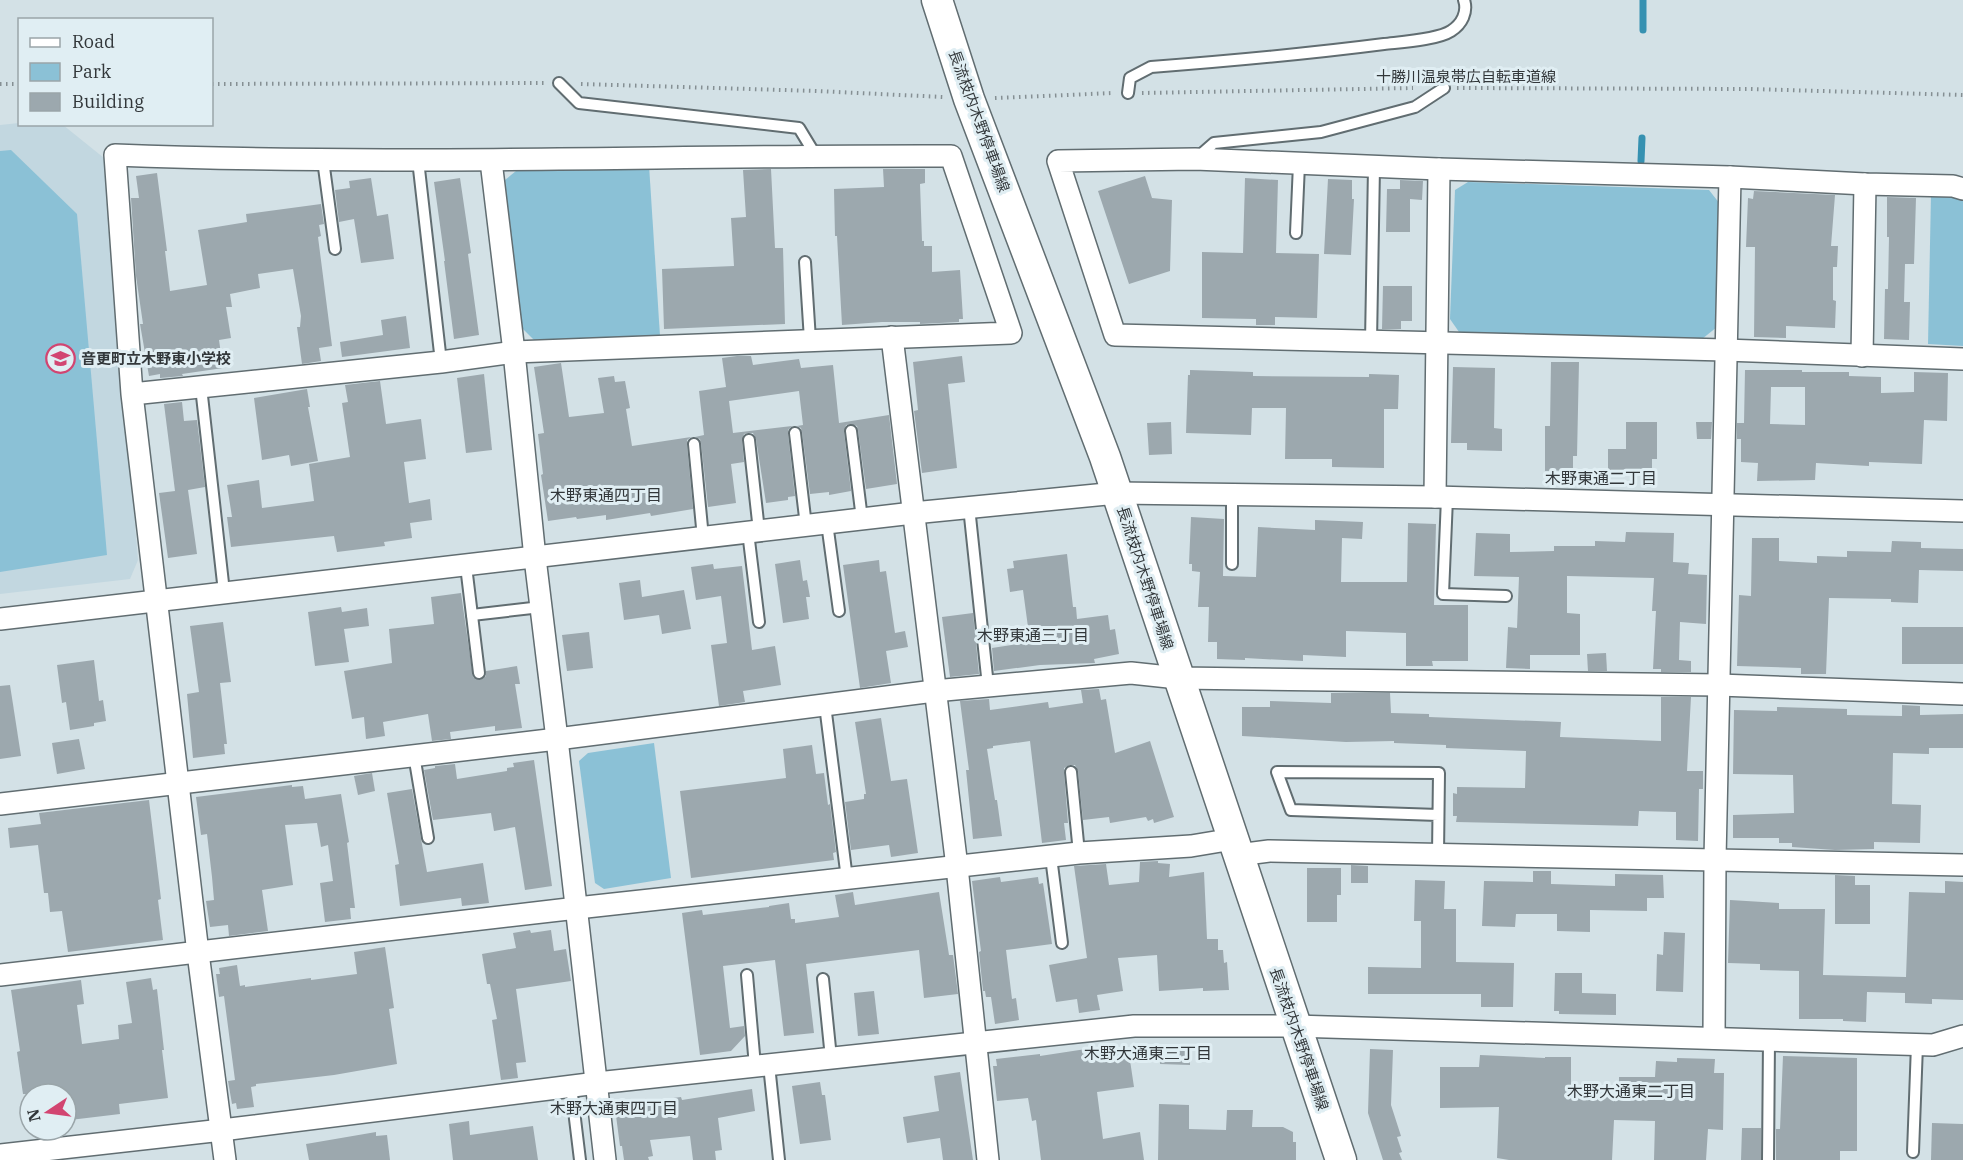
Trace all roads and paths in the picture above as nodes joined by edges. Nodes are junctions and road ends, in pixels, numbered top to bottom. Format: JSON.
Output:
{"nodes":[{"id":1,"x":937,"y":0,"type":"edge"},
{"id":2,"x":1464,"y":0,"type":"edge"},
{"id":3,"x":559,"y":83,"type":"dead end"},
{"id":4,"x":0,"y":84,"type":"edge"},
{"id":5,"x":18,"y":84,"type":"edge"},
{"id":6,"x":1444,"y":88,"type":"junction"},
{"id":7,"x":1128,"y":93,"type":"junction"},
{"id":8,"x":1963,"y":95,"type":"edge"},
{"id":9,"x":969,"y":99,"type":"junction"},
{"id":10,"x":816,"y":156,"type":"junction"},
{"id":11,"x":323,"y":159,"type":"junction"},
{"id":12,"x":1196,"y":159,"type":"junction"},
{"id":13,"x":418,"y":160,"type":"junction"},
{"id":14,"x":491,"y":161,"type":"junction"},
{"id":15,"x":1299,"y":164,"type":"junction"},
{"id":16,"x":1374,"y":167,"type":"junction"},
{"id":17,"x":1439,"y":170,"type":"junction"},
{"id":18,"x":1730,"y":177,"type":"junction"},
{"id":19,"x":1865,"y":184,"type":"junction"},
{"id":20,"x":1963,"y":189,"type":"edge"},
{"id":21,"x":1296,"y":234,"type":"dead end"},
{"id":22,"x":335,"y":249,"type":"dead end"},
{"id":23,"x":805,"y":262,"type":"dead end"},
{"id":24,"x":892,"y":337,"type":"junction"},
{"id":25,"x":810,"y":340,"type":"junction"},
{"id":26,"x":1371,"y":342,"type":"junction"},
{"id":27,"x":1436,"y":343,"type":"junction"},
{"id":28,"x":1725,"y":350,"type":"junction"},
{"id":29,"x":514,"y":352,"type":"junction"},
{"id":30,"x":1862,"y":356,"type":"junction"},
{"id":31,"x":1963,"y":359,"type":"edge"},
{"id":32,"x":441,"y":362,"type":"junction"},
{"id":33,"x":201,"y":387,"type":"junction"},
{"id":34,"x":132,"y":394,"type":"junction"},
{"id":35,"x":850,"y":430,"type":"dead end"},
{"id":36,"x":795,"y":433,"type":"dead end"},
{"id":37,"x":749,"y":440,"type":"dead end"},
{"id":38,"x":694,"y":444,"type":"dead end"},
{"id":39,"x":1117,"y":493,"type":"junction"},
{"id":40,"x":1232,"y":494,"type":"junction"},
{"id":41,"x":1441,"y":497,"type":"junction"},
{"id":42,"x":1724,"y":506,"type":"junction"},
{"id":43,"x":969,"y":507,"type":"junction"},
{"id":44,"x":1963,"y":512,"type":"edge"},
{"id":45,"x":913,"y":513,"type":"junction"},
{"id":46,"x":862,"y":519,"type":"junction"},
{"id":47,"x":817,"y":524,"type":"junction"},
{"id":48,"x":754,"y":532,"type":"junction"},
{"id":49,"x":703,"y":538,"type":"junction"},
{"id":50,"x":535,"y":558,"type":"junction"},
{"id":51,"x":1232,"y":564,"type":"dead end"},
{"id":52,"x":466,"y":566,"type":"junction"},
{"id":53,"x":224,"y":592,"type":"junction"},
{"id":54,"x":1506,"y":597,"type":"dead end"},
{"id":55,"x":157,"y":600,"type":"junction"},
{"id":56,"x":541,"y":607,"type":"junction"},
{"id":57,"x":839,"y":612,"type":"dead end"},
{"id":58,"x":472,"y":615,"type":"junction"},
{"id":59,"x":0,"y":619,"type":"edge"},
{"id":60,"x":759,"y":622,"type":"dead end"},
{"id":61,"x":479,"y":673,"type":"dead end"},
{"id":62,"x":1179,"y":678,"type":"junction"},
{"id":63,"x":1719,"y":685,"type":"junction"},
{"id":64,"x":988,"y":686,"type":"junction"},
{"id":65,"x":934,"y":691,"type":"junction"},
{"id":66,"x":1963,"y":694,"type":"edge"},
{"id":67,"x":825,"y":705,"type":"junction"},
{"id":68,"x":557,"y":739,"type":"junction"},
{"id":69,"x":414,"y":755,"type":"junction"},
{"id":70,"x":1071,"y":772,"type":"dead end"},
{"id":71,"x":178,"y":782,"type":"junction"},
{"id":72,"x":0,"y":804,"type":"edge"},
{"id":73,"x":1438,"y":815,"type":"junction"},
{"id":74,"x":428,"y":838,"type":"dead end"},
{"id":75,"x":1236,"y":847,"type":"junction"},
{"id":76,"x":1079,"y":853,"type":"junction"},
{"id":77,"x":1438,"y":854,"type":"junction"},
{"id":78,"x":1051,"y":856,"type":"junction"},
{"id":79,"x":1715,"y":859,"type":"junction"},
{"id":80,"x":1963,"y":865,"type":"edge"},
{"id":81,"x":957,"y":867,"type":"junction"},
{"id":82,"x":847,"y":879,"type":"junction"},
{"id":83,"x":577,"y":908,"type":"junction"},
{"id":84,"x":1062,"y":944,"type":"dead end"},
{"id":85,"x":198,"y":952,"type":"junction"},
{"id":86,"x":0,"y":975,"type":"edge"},
{"id":87,"x":747,"y":975,"type":"dead end"},
{"id":88,"x":823,"y":979,"type":"dead end"},
{"id":89,"x":1294,"y":1026,"type":"junction"},
{"id":90,"x":1963,"y":1036,"type":"edge"},
{"id":91,"x":1714,"y":1038,"type":"junction"},
{"id":92,"x":1770,"y":1040,"type":"junction"},
{"id":93,"x":976,"y":1043,"type":"junction"},
{"id":94,"x":1917,"y":1045,"type":"junction"},
{"id":95,"x":831,"y":1058,"type":"junction"},
{"id":96,"x":762,"y":1065,"type":"junction"},
{"id":97,"x":597,"y":1083,"type":"junction"},
{"id":98,"x":571,"y":1086,"type":"junction"},
{"id":99,"x":222,"y":1130,"type":"junction"},
{"id":100,"x":1913,"y":1152,"type":"dead end"},
{"id":101,"x":75,"y":1153,"type":"edge"},
{"id":102,"x":0,"y":1155,"type":"edge"},
{"id":103,"x":225,"y":1160,"type":"edge"},
{"id":104,"x":580,"y":1160,"type":"edge"},
{"id":105,"x":605,"y":1160,"type":"edge"},
{"id":106,"x":780,"y":1160,"type":"edge"},
{"id":107,"x":988,"y":1160,"type":"edge"},
{"id":108,"x":1341,"y":1160,"type":"edge"},
{"id":109,"x":1768,"y":1160,"type":"edge"}],
"edges":[{"from":1,"to":9,"type":"main road","name":"長流枝内木野停車場線"},
{"from":2,"to":7,"type":"lane"},
{"from":3,"to":10,"type":"lane"},
{"from":4,"to":5,"type":"path"},
{"from":6,"to":7,"type":"path","name":"十勝川温泉帯広自転車道線"},
{"from":6,"to":8,"type":"path","name":"十勝川温泉帯広自転車道線"},
{"from":6,"to":12,"type":"lane"},
{"from":7,"to":9,"type":"path","name":"十勝川温泉帯広自転車道線"},
{"from":9,"to":39,"type":"main road","name":"長流枝内木野停車場線"},
{"from":10,"to":14,"type":"street"},
{"from":10,"to":24,"type":"street"},
{"from":11,"to":13,"type":"street"},
{"from":11,"to":22,"type":"lane"},
{"from":11,"to":34,"type":"street"},
{"from":12,"to":15,"type":"street"},
{"from":12,"to":26,"type":"street"},
{"from":13,"to":14,"type":"street"},
{"from":13,"to":32,"type":"lane"},
{"from":14,"to":29,"type":"street"},
{"from":15,"to":16,"type":"street"},
{"from":15,"to":21,"type":"lane"},
{"from":16,"to":17,"type":"street"},
{"from":16,"to":26,"type":"lane"},
{"from":17,"to":18,"type":"street"},
{"from":17,"to":27,"type":"street"},
{"from":18,"to":19,"type":"street"},
{"from":18,"to":28,"type":"street"},
{"from":19,"to":20,"type":"street"},
{"from":19,"to":30,"type":"street"},
{"from":23,"to":25,"type":"lane"},
{"from":24,"to":25,"type":"street"},
{"from":24,"to":45,"type":"street"},
{"from":25,"to":29,"type":"street"},
{"from":26,"to":27,"type":"street"},
{"from":27,"to":28,"type":"street"},
{"from":27,"to":41,"type":"street"},
{"from":28,"to":30,"type":"street"},
{"from":28,"to":42,"type":"street"},
{"from":29,"to":32,"type":"street"},
{"from":29,"to":50,"type":"street"},
{"from":30,"to":31,"type":"street"},
{"from":32,"to":33,"type":"street"},
{"from":33,"to":34,"type":"street"},
{"from":33,"to":53,"type":"lane"},
{"from":34,"to":55,"type":"street"},
{"from":35,"to":46,"type":"lane"},
{"from":36,"to":47,"type":"lane"},
{"from":37,"to":48,"type":"lane"},
{"from":38,"to":49,"type":"lane"},
{"from":39,"to":40,"type":"street"},
{"from":39,"to":43,"type":"street"},
{"from":39,"to":62,"type":"main road","name":"長流枝内木野停車場線"},
{"from":40,"to":41,"type":"street"},
{"from":40,"to":51,"type":"lane"},
{"from":41,"to":42,"type":"street"},
{"from":41,"to":54,"type":"lane"},
{"from":42,"to":44,"type":"street"},
{"from":42,"to":63,"type":"street"},
{"from":43,"to":45,"type":"street"},
{"from":43,"to":64,"type":"lane"},
{"from":45,"to":46,"type":"street"},
{"from":45,"to":65,"type":"street"},
{"from":46,"to":47,"type":"street"},
{"from":47,"to":48,"type":"street"},
{"from":47,"to":57,"type":"lane"},
{"from":48,"to":49,"type":"street"},
{"from":48,"to":60,"type":"lane"},
{"from":49,"to":50,"type":"street"},
{"from":50,"to":52,"type":"street"},
{"from":50,"to":56,"type":"street"},
{"from":52,"to":53,"type":"street"},
{"from":52,"to":58,"type":"lane"},
{"from":53,"to":55,"type":"street"},
{"from":55,"to":59,"type":"street"},
{"from":55,"to":71,"type":"street"},
{"from":56,"to":58,"type":"lane"},
{"from":56,"to":68,"type":"street"},
{"from":58,"to":61,"type":"lane"},
{"from":62,"to":63,"type":"street"},
{"from":62,"to":64,"type":"street"},
{"from":62,"to":75,"type":"main road","name":"長流枝内木野停車場線"},
{"from":63,"to":66,"type":"street"},
{"from":63,"to":79,"type":"street"},
{"from":64,"to":65,"type":"street"},
{"from":65,"to":67,"type":"street"},
{"from":65,"to":81,"type":"street"},
{"from":67,"to":68,"type":"street"},
{"from":67,"to":82,"type":"lane"},
{"from":68,"to":69,"type":"street"},
{"from":68,"to":83,"type":"street"},
{"from":69,"to":71,"type":"street"},
{"from":69,"to":74,"type":"lane"},
{"from":70,"to":76,"type":"lane"},
{"from":71,"to":72,"type":"street"},
{"from":71,"to":85,"type":"street"},
{"from":73,"to":73,"type":"lane"},
{"from":73,"to":77,"type":"lane"},
{"from":75,"to":76,"type":"street"},
{"from":75,"to":77,"type":"street"},
{"from":75,"to":89,"type":"main road","name":"長流枝内木野停車場線"},
{"from":76,"to":78,"type":"street"},
{"from":77,"to":79,"type":"street"},
{"from":78,"to":81,"type":"street"},
{"from":78,"to":84,"type":"lane"},
{"from":79,"to":80,"type":"street"},
{"from":79,"to":91,"type":"street"},
{"from":81,"to":82,"type":"street"},
{"from":81,"to":93,"type":"street"},
{"from":82,"to":83,"type":"street"},
{"from":83,"to":85,"type":"street"},
{"from":83,"to":97,"type":"street"},
{"from":85,"to":86,"type":"street"},
{"from":85,"to":99,"type":"street"},
{"from":87,"to":96,"type":"lane"},
{"from":88,"to":95,"type":"lane"},
{"from":89,"to":91,"type":"street"},
{"from":89,"to":93,"type":"street"},
{"from":89,"to":108,"type":"main road","name":"長流枝内木野停車場線"},
{"from":90,"to":94,"type":"street"},
{"from":91,"to":92,"type":"street"},
{"from":92,"to":94,"type":"street"},
{"from":92,"to":109,"type":"lane"},
{"from":93,"to":95,"type":"street"},
{"from":93,"to":107,"type":"street"},
{"from":94,"to":100,"type":"lane"},
{"from":95,"to":96,"type":"street"},
{"from":96,"to":97,"type":"street"},
{"from":96,"to":106,"type":"lane"},
{"from":97,"to":98,"type":"street"},
{"from":97,"to":105,"type":"street"},
{"from":98,"to":99,"type":"street"},
{"from":98,"to":104,"type":"lane"},
{"from":99,"to":101,"type":"street"},
{"from":99,"to":103,"type":"street"},
{"from":101,"to":102,"type":"street"}]}
